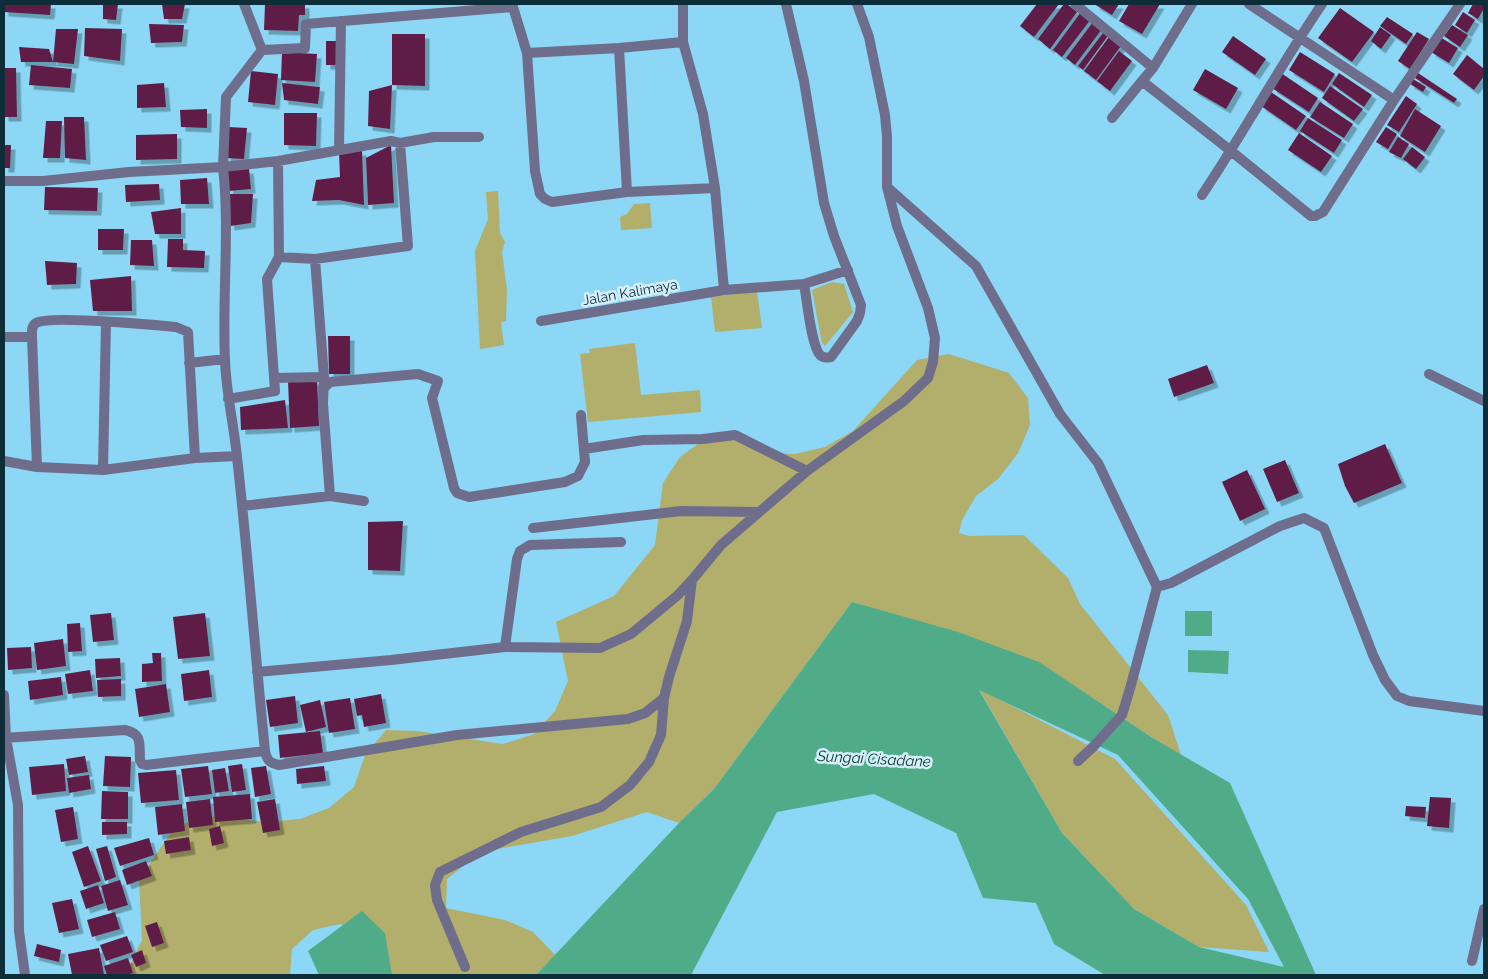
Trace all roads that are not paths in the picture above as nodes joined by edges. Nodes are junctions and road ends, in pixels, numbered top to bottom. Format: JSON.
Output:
{"nodes":[{"id":1,"x":244,"y":4,"type":"edge"},
{"id":2,"x":683,"y":4,"type":"edge"},
{"id":3,"x":786,"y":4,"type":"edge"},
{"id":4,"x":857,"y":4,"type":"edge"},
{"id":5,"x":1075,"y":4,"type":"edge"},
{"id":6,"x":1192,"y":4,"type":"edge"},
{"id":7,"x":1249,"y":4,"type":"edge"},
{"id":8,"x":1322,"y":4,"type":"edge"},
{"id":9,"x":1460,"y":4,"type":"edge"},
{"id":10,"x":513,"y":5,"type":"edge"},
{"id":11,"x":341,"y":21,"type":"junction"},
{"id":12,"x":1299,"y":38,"type":"junction"},
{"id":13,"x":683,"y":42,"type":"junction"},
{"id":14,"x":619,"y":48,"type":"junction"},
{"id":15,"x":262,"y":50,"type":"junction"},
{"id":16,"x":527,"y":53,"type":"junction"},
{"id":17,"x":1153,"y":68,"type":"junction"},
{"id":18,"x":1142,"y":81,"type":"junction"},
{"id":19,"x":1394,"y":100,"type":"junction"},
{"id":20,"x":1112,"y":118,"type":"dead end"},
{"id":21,"x":479,"y":137,"type":"dead end"},
{"id":22,"x":400,"y":143,"type":"junction"},
{"id":23,"x":339,"y":150,"type":"junction"},
{"id":24,"x":1231,"y":151,"type":"junction"},
{"id":25,"x":278,"y":161,"type":"junction"},
{"id":26,"x":223,"y":167,"type":"junction"},
{"id":27,"x":4,"y":181,"type":"edge"},
{"id":28,"x":887,"y":187,"type":"junction"},
{"id":29,"x":715,"y":188,"type":"junction"},
{"id":30,"x":627,"y":192,"type":"junction"},
{"id":31,"x":1202,"y":195,"type":"dead end"},
{"id":32,"x":279,"y":258,"type":"junction"},
{"id":33,"x":315,"y":259,"type":"junction"},
{"id":34,"x":848,"y":270,"type":"junction"},
{"id":35,"x":804,"y":284,"type":"junction"},
{"id":36,"x":724,"y":290,"type":"junction"},
{"id":37,"x":541,"y":321,"type":"dead end"},
{"id":38,"x":106,"y":322,"type":"junction"},
{"id":39,"x":4,"y":337,"type":"edge"},
{"id":40,"x":32,"y":337,"type":"junction"},
{"id":41,"x":225,"y":359,"type":"junction"},
{"id":42,"x":189,"y":363,"type":"junction"},
{"id":43,"x":1429,"y":374,"type":"dead end"},
{"id":44,"x":274,"y":378,"type":"junction"},
{"id":45,"x":324,"y":382,"type":"junction"},
{"id":46,"x":228,"y":399,"type":"junction"},
{"id":47,"x":1484,"y":401,"type":"edge"},
{"id":48,"x":581,"y":415,"type":"dead end"},
{"id":49,"x":584,"y":449,"type":"junction"},
{"id":50,"x":237,"y":456,"type":"junction"},
{"id":51,"x":195,"y":458,"type":"junction"},
{"id":52,"x":4,"y":462,"type":"edge"},
{"id":53,"x":37,"y":467,"type":"junction"},
{"id":54,"x":103,"y":470,"type":"junction"},
{"id":55,"x":807,"y":471,"type":"junction"},
{"id":56,"x":330,"y":496,"type":"junction"},
{"id":57,"x":364,"y":501,"type":"dead end"},
{"id":58,"x":242,"y":506,"type":"junction"},
{"id":59,"x":759,"y":512,"type":"junction"},
{"id":60,"x":533,"y":528,"type":"dead end"},
{"id":61,"x":620,"y":542,"type":"dead end"},
{"id":62,"x":692,"y":580,"type":"junction"},
{"id":63,"x":1157,"y":587,"type":"junction"},
{"id":64,"x":505,"y":648,"type":"junction"},
{"id":65,"x":257,"y":672,"type":"junction"},
{"id":66,"x":4,"y":695,"type":"edge"},
{"id":67,"x":664,"y":698,"type":"junction"},
{"id":68,"x":1484,"y":711,"type":"edge"},
{"id":69,"x":5,"y":738,"type":"edge"},
{"id":70,"x":265,"y":751,"type":"junction"},
{"id":71,"x":1078,"y":761,"type":"dead end"},
{"id":72,"x":1484,"y":909,"type":"edge"},
{"id":73,"x":1472,"y":962,"type":"dead end"},
{"id":74,"x":466,"y":967,"type":"dead end"},
{"id":75,"x":25,"y":975,"type":"edge"}],
"edges":[{"from":1,"to":15,"type":"street"},
{"from":2,"to":13,"type":"street"},
{"from":3,"to":34,"type":"street"},
{"from":4,"to":28,"type":"street"},
{"from":5,"to":17,"type":"street"},
{"from":6,"to":17,"type":"street"},
{"from":7,"to":12,"type":"street"},
{"from":8,"to":12,"type":"street"},
{"from":9,"to":19,"type":"street"},
{"from":10,"to":11,"type":"street"},
{"from":10,"to":16,"type":"street"},
{"from":11,"to":15,"type":"street"},
{"from":11,"to":23,"type":"street"},
{"from":12,"to":19,"type":"street"},
{"from":12,"to":24,"type":"street"},
{"from":13,"to":14,"type":"street"},
{"from":13,"to":29,"type":"street"},
{"from":14,"to":16,"type":"street"},
{"from":14,"to":30,"type":"street"},
{"from":15,"to":26,"type":"street"},
{"from":16,"to":30,"type":"street"},
{"from":17,"to":18,"type":"street"},
{"from":18,"to":20,"type":"street"},
{"from":18,"to":24,"type":"street"},
{"from":19,"to":24,"type":"street"},
{"from":21,"to":22,"type":"street"},
{"from":22,"to":23,"type":"street"},
{"from":22,"to":33,"type":"street"},
{"from":23,"to":25,"type":"street"},
{"from":24,"to":31,"type":"street"},
{"from":25,"to":26,"type":"street"},
{"from":25,"to":32,"type":"street"},
{"from":26,"to":27,"type":"street"},
{"from":26,"to":41,"type":"street"},
{"from":28,"to":55,"type":"street"},
{"from":28,"to":63,"type":"street"},
{"from":29,"to":30,"type":"street"},
{"from":29,"to":36,"type":"street"},
{"from":32,"to":33,"type":"street"},
{"from":32,"to":44,"type":"street"},
{"from":33,"to":45,"type":"street"},
{"from":34,"to":35,"type":"street","name":"Jalan Kalimaya"},
{"from":34,"to":35,"type":"street"},
{"from":35,"to":36,"type":"street","name":"Jalan Kalimaya"},
{"from":36,"to":37,"type":"street","name":"Jalan Kalimaya"},
{"from":38,"to":40,"type":"street"},
{"from":38,"to":42,"type":"street"},
{"from":38,"to":54,"type":"street"},
{"from":39,"to":40,"type":"street"},
{"from":40,"to":53,"type":"street"},
{"from":41,"to":42,"type":"street"},
{"from":41,"to":46,"type":"street"},
{"from":42,"to":51,"type":"street"},
{"from":43,"to":47,"type":"street"},
{"from":44,"to":45,"type":"street"},
{"from":44,"to":46,"type":"street"},
{"from":45,"to":49,"type":"street"},
{"from":45,"to":56,"type":"street"},
{"from":46,"to":50,"type":"street"},
{"from":48,"to":49,"type":"street"},
{"from":49,"to":55,"type":"street"},
{"from":50,"to":51,"type":"street"},
{"from":50,"to":58,"type":"street"},
{"from":51,"to":54,"type":"street"},
{"from":52,"to":53,"type":"street"},
{"from":53,"to":54,"type":"street"},
{"from":55,"to":59,"type":"street"},
{"from":56,"to":57,"type":"street"},
{"from":56,"to":58,"type":"street"},
{"from":58,"to":65,"type":"street"},
{"from":59,"to":60,"type":"street"},
{"from":59,"to":62,"type":"street"},
{"from":61,"to":64,"type":"street"},
{"from":62,"to":64,"type":"street"},
{"from":62,"to":67,"type":"street"},
{"from":63,"to":68,"type":"street"},
{"from":63,"to":71,"type":"street"},
{"from":64,"to":65,"type":"street"},
{"from":65,"to":70,"type":"street"},
{"from":66,"to":69,"type":"street"},
{"from":67,"to":70,"type":"street"},
{"from":67,"to":74,"type":"street"},
{"from":69,"to":70,"type":"street"},
{"from":69,"to":75,"type":"street"},
{"from":72,"to":73,"type":"street"}]}
